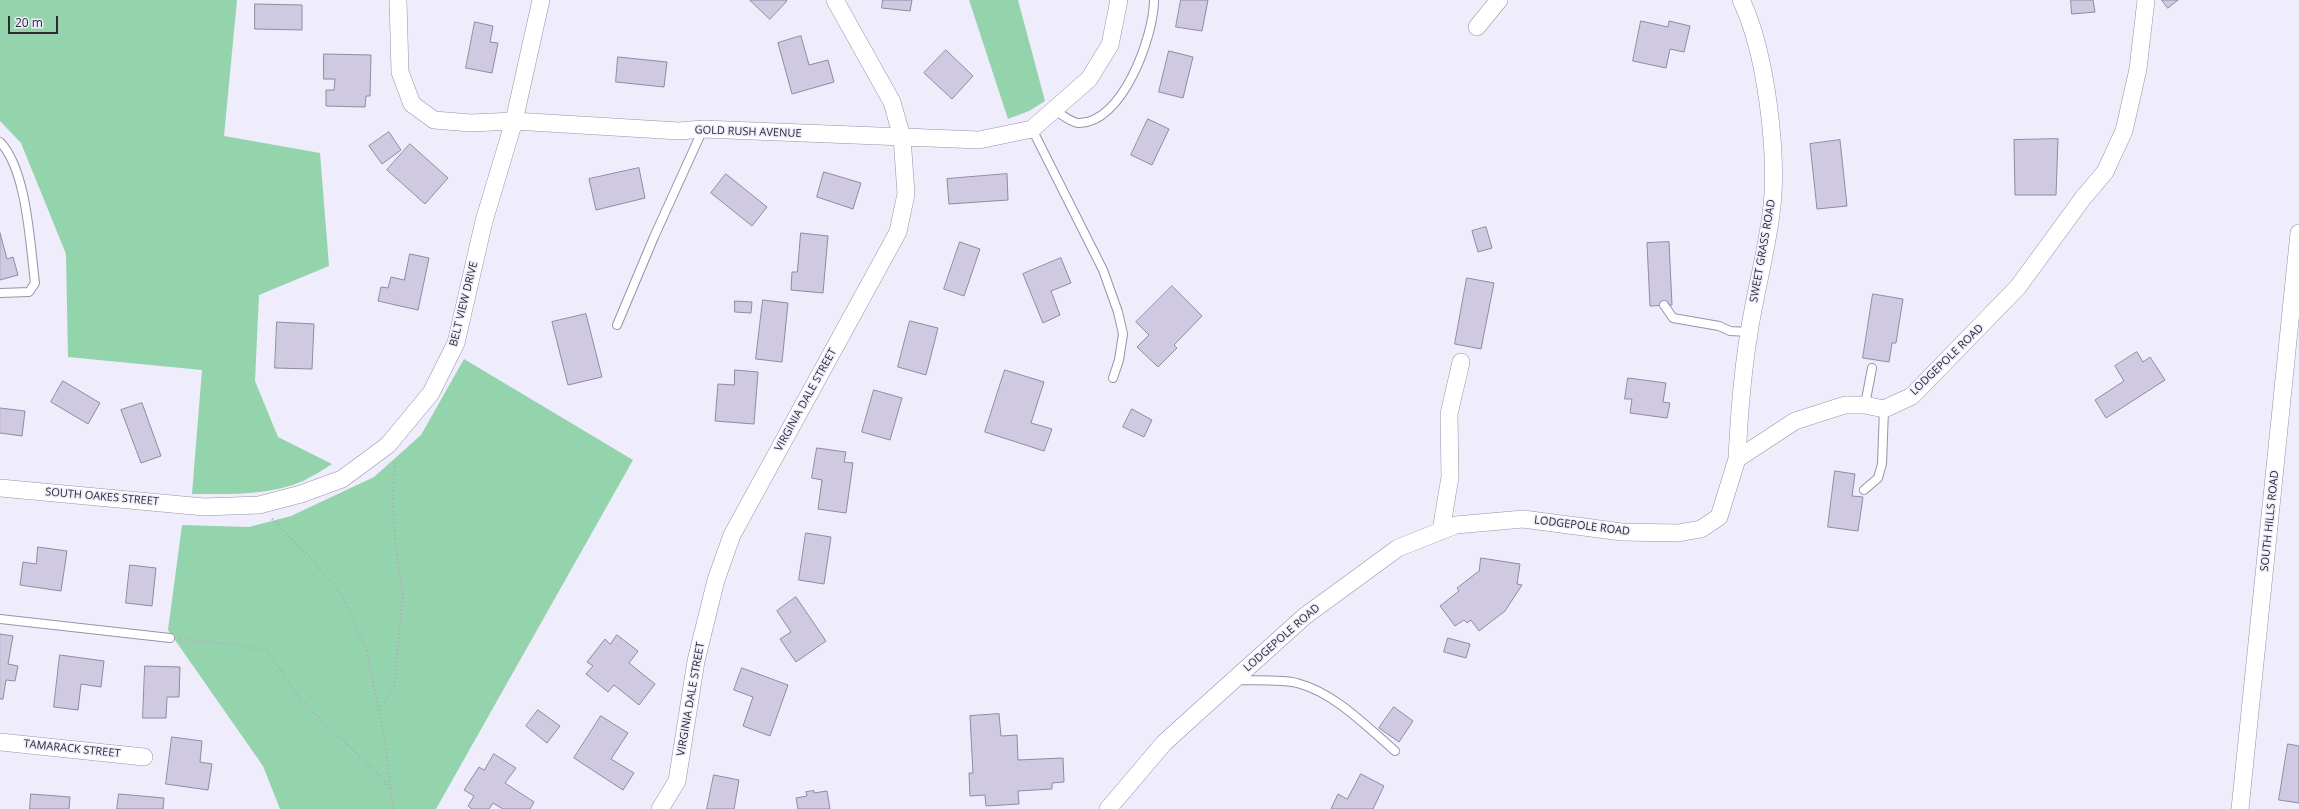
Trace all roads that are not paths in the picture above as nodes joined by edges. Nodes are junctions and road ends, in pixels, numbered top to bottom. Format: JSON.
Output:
{"nodes":[{"id":1,"x":398,"y":0,"type":"edge"},
{"id":2,"x":541,"y":0,"type":"edge"},
{"id":3,"x":835,"y":0,"type":"edge"},
{"id":4,"x":1119,"y":0,"type":"edge"},
{"id":5,"x":1154,"y":0,"type":"edge"},
{"id":6,"x":1499,"y":0,"type":"edge"},
{"id":7,"x":1741,"y":0,"type":"edge"},
{"id":8,"x":2146,"y":0,"type":"edge"},
{"id":9,"x":1477,"y":27,"type":"dead end"},
{"id":10,"x":1054,"y":110,"type":"junction"},
{"id":11,"x":514,"y":121,"type":"junction"},
{"id":12,"x":703,"y":129,"type":"junction"},
{"id":13,"x":1032,"y":129,"type":"junction"},
{"id":14,"x":902,"y":137,"type":"junction"},
{"id":15,"x":0,"y":142,"type":"edge"},
{"id":16,"x":2299,"y":233,"type":"edge"},
{"id":17,"x":0,"y":293,"type":"edge"},
{"id":18,"x":1664,"y":305,"type":"dead end"},
{"id":19,"x":617,"y":325,"type":"dead end"},
{"id":20,"x":1749,"y":332,"type":"junction"},
{"id":21,"x":1461,"y":362,"type":"dead end"},
{"id":22,"x":1872,"y":368,"type":"dead end"},
{"id":23,"x":1113,"y":378,"type":"dead end"},
{"id":24,"x":1865,"y":405,"type":"junction"},
{"id":25,"x":1884,"y":409,"type":"junction"},
{"id":26,"x":1737,"y":459,"type":"junction"},
{"id":27,"x":0,"y":488,"type":"edge"},
{"id":28,"x":1864,"y":490,"type":"dead end"},
{"id":29,"x":204,"y":506,"type":"joint"},
{"id":30,"x":1441,"y":531,"type":"junction"},
{"id":31,"x":0,"y":619,"type":"edge"},
{"id":32,"x":170,"y":638,"type":"road end"},
{"id":33,"x":1235,"y":680,"type":"junction"},
{"id":34,"x":0,"y":742,"type":"edge"},
{"id":35,"x":1395,"y":751,"type":"dead end"},
{"id":36,"x":144,"y":757,"type":"dead end"},
{"id":37,"x":660,"y":809,"type":"edge"},
{"id":38,"x":1108,"y":809,"type":"edge"},
{"id":39,"x":2240,"y":809,"type":"edge"}],
"edges":[{"from":1,"to":11,"type":"street","name":"GOLD RUSH AVENUE"},
{"from":2,"to":11,"type":"street","name":"BELT VIEW DRIVE"},
{"from":3,"to":14,"type":"street","name":"VIRGINIA DALE STREET"},
{"from":4,"to":10,"type":"street","name":"GOLD RUSH AVENUE"},
{"from":5,"to":10,"type":"lane"},
{"from":6,"to":9,"type":"street"},
{"from":7,"to":20,"type":"street","name":"SWEET GRASS ROAD"},
{"from":8,"to":25,"type":"street","name":"LODGEPOLE ROAD"},
{"from":10,"to":13,"type":"street","name":"GOLD RUSH AVENUE"},
{"from":11,"to":12,"type":"street","name":"GOLD RUSH AVENUE"},
{"from":11,"to":29,"type":"street","name":"BELT VIEW DRIVE"},
{"from":12,"to":14,"type":"street","name":"GOLD RUSH AVENUE"},
{"from":12,"to":19,"type":"lane"},
{"from":13,"to":14,"type":"street","name":"GOLD RUSH AVENUE"},
{"from":13,"to":23,"type":"lane"},
{"from":14,"to":37,"type":"street","name":"VIRGINIA DALE STREET"},
{"from":15,"to":17,"type":"lane"},
{"from":16,"to":39,"type":"street","name":"SOUTH HILLS ROAD"},
{"from":18,"to":20,"type":"lane"},
{"from":20,"to":26,"type":"street","name":"SWEET GRASS ROAD"},
{"from":21,"to":30,"type":"street"},
{"from":22,"to":24,"type":"lane"},
{"from":24,"to":25,"type":"street"},
{"from":24,"to":26,"type":"street"},
{"from":25,"to":28,"type":"lane"},
{"from":26,"to":30,"type":"street","name":"LODGEPOLE ROAD"},
{"from":27,"to":29,"type":"street","name":"SOUTH OAKES STREET"},
{"from":30,"to":33,"type":"street","name":"LODGEPOLE ROAD"},
{"from":31,"to":32,"type":"lane"},
{"from":33,"to":35,"type":"lane"},
{"from":33,"to":38,"type":"street","name":"LODGEPOLE ROAD"},
{"from":34,"to":36,"type":"street","name":"TAMARACK STREET"}]}
